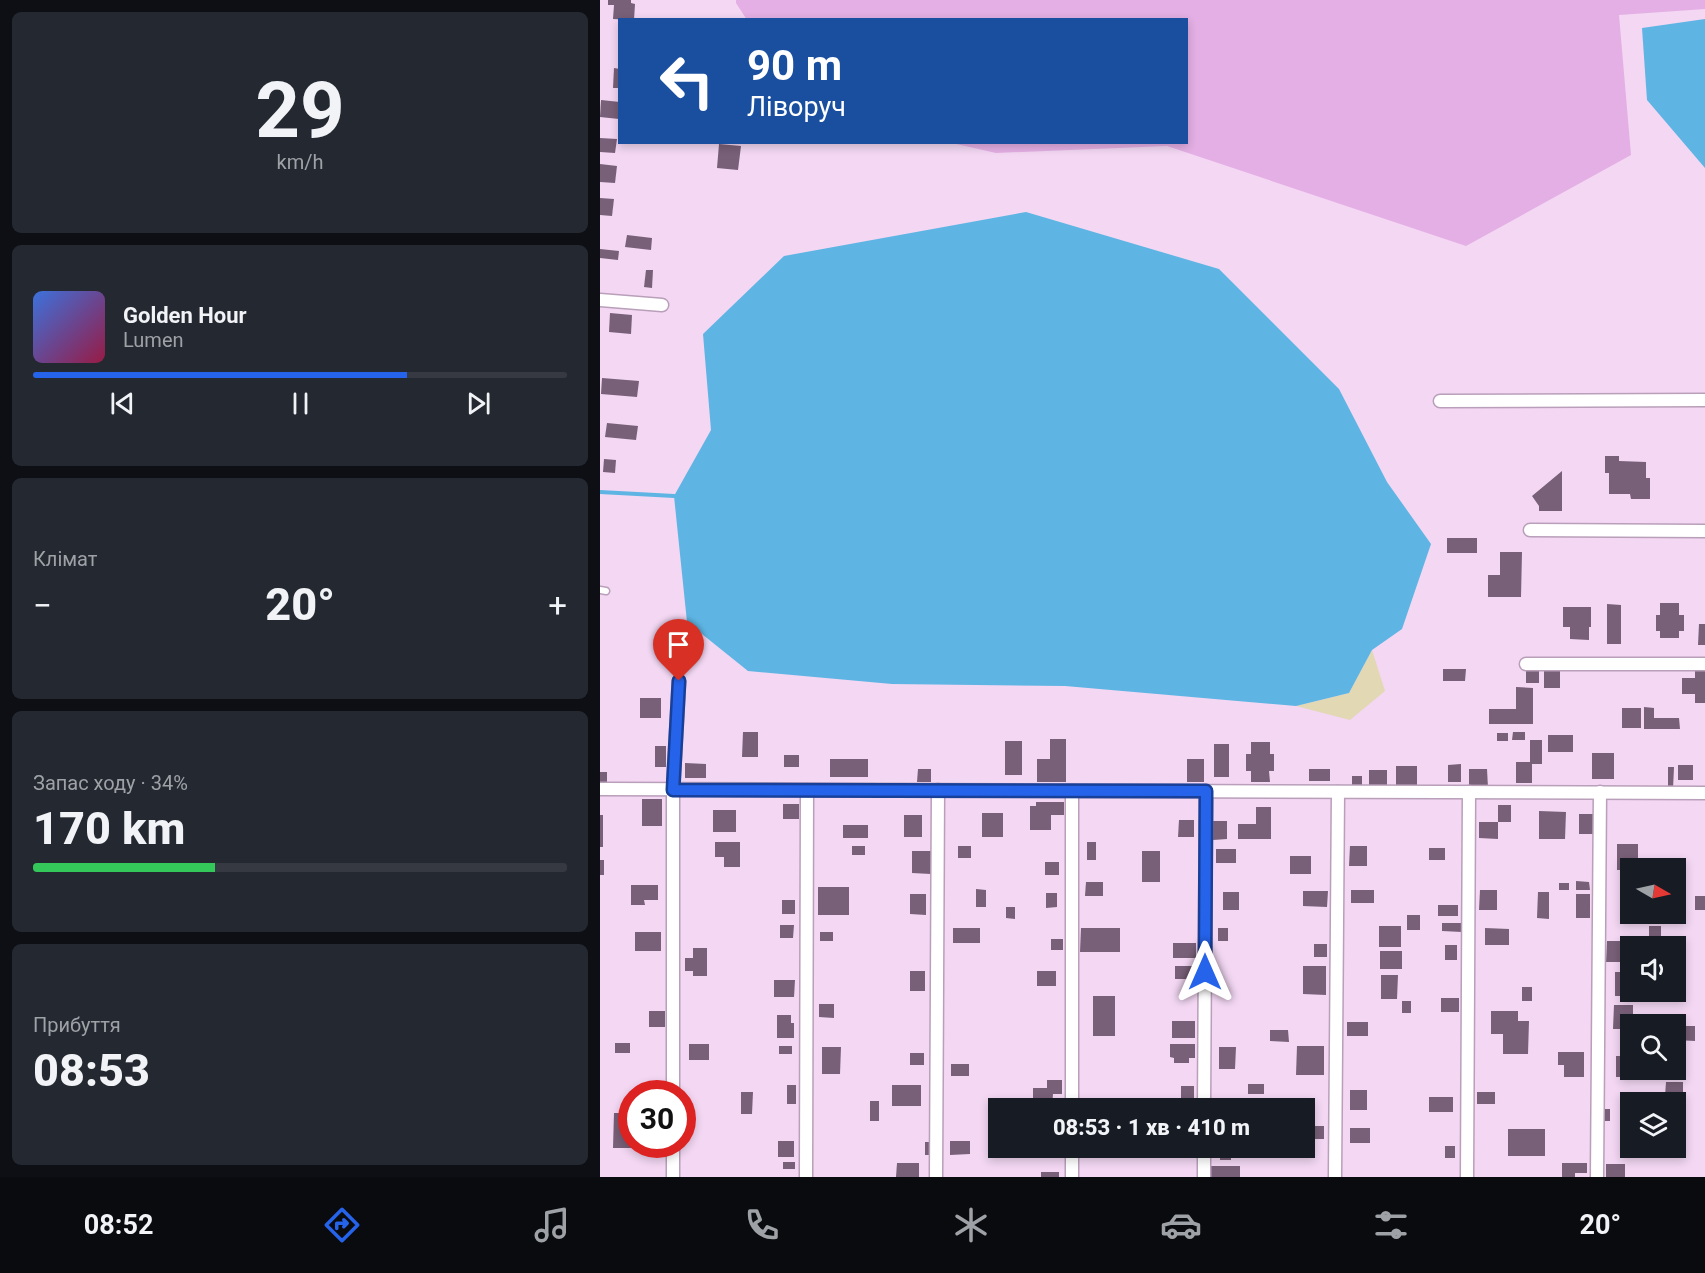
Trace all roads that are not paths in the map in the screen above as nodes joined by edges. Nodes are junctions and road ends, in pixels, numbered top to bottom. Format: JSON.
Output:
{"nodes":[{"id":1,"x":600,"y":300,"type":"edge"},
{"id":2,"x":662,"y":305,"type":"dead end"},
{"id":3,"x":1705,"y":400,"type":"edge"},
{"id":4,"x":1440,"y":401,"type":"dead end"},
{"id":5,"x":1530,"y":530,"type":"dead end"},
{"id":6,"x":1705,"y":531,"type":"edge"},
{"id":7,"x":1705,"y":663,"type":"edge"},
{"id":8,"x":1526,"y":664,"type":"dead end"},
{"id":9,"x":679,"y":681,"type":"dead end"},
{"id":10,"x":600,"y":789,"type":"edge"},
{"id":11,"x":673,"y":790,"type":"junction"},
{"id":12,"x":807,"y":790,"type":"junction"},
{"id":13,"x":938,"y":790,"type":"junction"},
{"id":14,"x":1072,"y":791,"type":"junction"},
{"id":15,"x":1206,"y":791,"type":"junction"},
{"id":16,"x":1338,"y":792,"type":"junction"},
{"id":17,"x":1468,"y":792,"type":"junction"},
{"id":18,"x":1600,"y":792,"type":"junction"},
{"id":19,"x":1705,"y":793,"type":"edge"},
{"id":20,"x":673,"y":1080,"type":"edge"},
{"id":21,"x":1072,"y":1098,"type":"edge"},
{"id":22,"x":1204,"y":1098,"type":"edge"},
{"id":23,"x":673,"y":1158,"type":"edge"},
{"id":24,"x":1072,"y":1158,"type":"edge"},
{"id":25,"x":1204,"y":1158,"type":"edge"},
{"id":26,"x":673,"y":1177,"type":"edge"},
{"id":27,"x":806,"y":1177,"type":"edge"},
{"id":28,"x":936,"y":1177,"type":"edge"},
{"id":29,"x":1072,"y":1177,"type":"edge"},
{"id":30,"x":1204,"y":1177,"type":"edge"},
{"id":31,"x":1335,"y":1177,"type":"edge"},
{"id":32,"x":1467,"y":1177,"type":"edge"},
{"id":33,"x":1597,"y":1177,"type":"edge"}],
"edges":[{"from":1,"to":2,"type":"street"},
{"from":3,"to":4,"type":"street"},
{"from":5,"to":6,"type":"street"},
{"from":7,"to":8,"type":"street"},
{"from":9,"to":11,"type":"street"},
{"from":10,"to":11,"type":"street"},
{"from":11,"to":12,"type":"street"},
{"from":11,"to":20,"type":"street"},
{"from":12,"to":13,"type":"street"},
{"from":12,"to":27,"type":"street"},
{"from":13,"to":14,"type":"street"},
{"from":13,"to":28,"type":"street"},
{"from":14,"to":15,"type":"street"},
{"from":14,"to":21,"type":"street"},
{"from":15,"to":16,"type":"street"},
{"from":15,"to":22,"type":"street"},
{"from":16,"to":17,"type":"street"},
{"from":16,"to":31,"type":"street"},
{"from":17,"to":18,"type":"street"},
{"from":17,"to":32,"type":"street"},
{"from":18,"to":19,"type":"street"},
{"from":18,"to":33,"type":"street"},
{"from":23,"to":26,"type":"street"},
{"from":24,"to":29,"type":"street"},
{"from":25,"to":30,"type":"street"}]}
